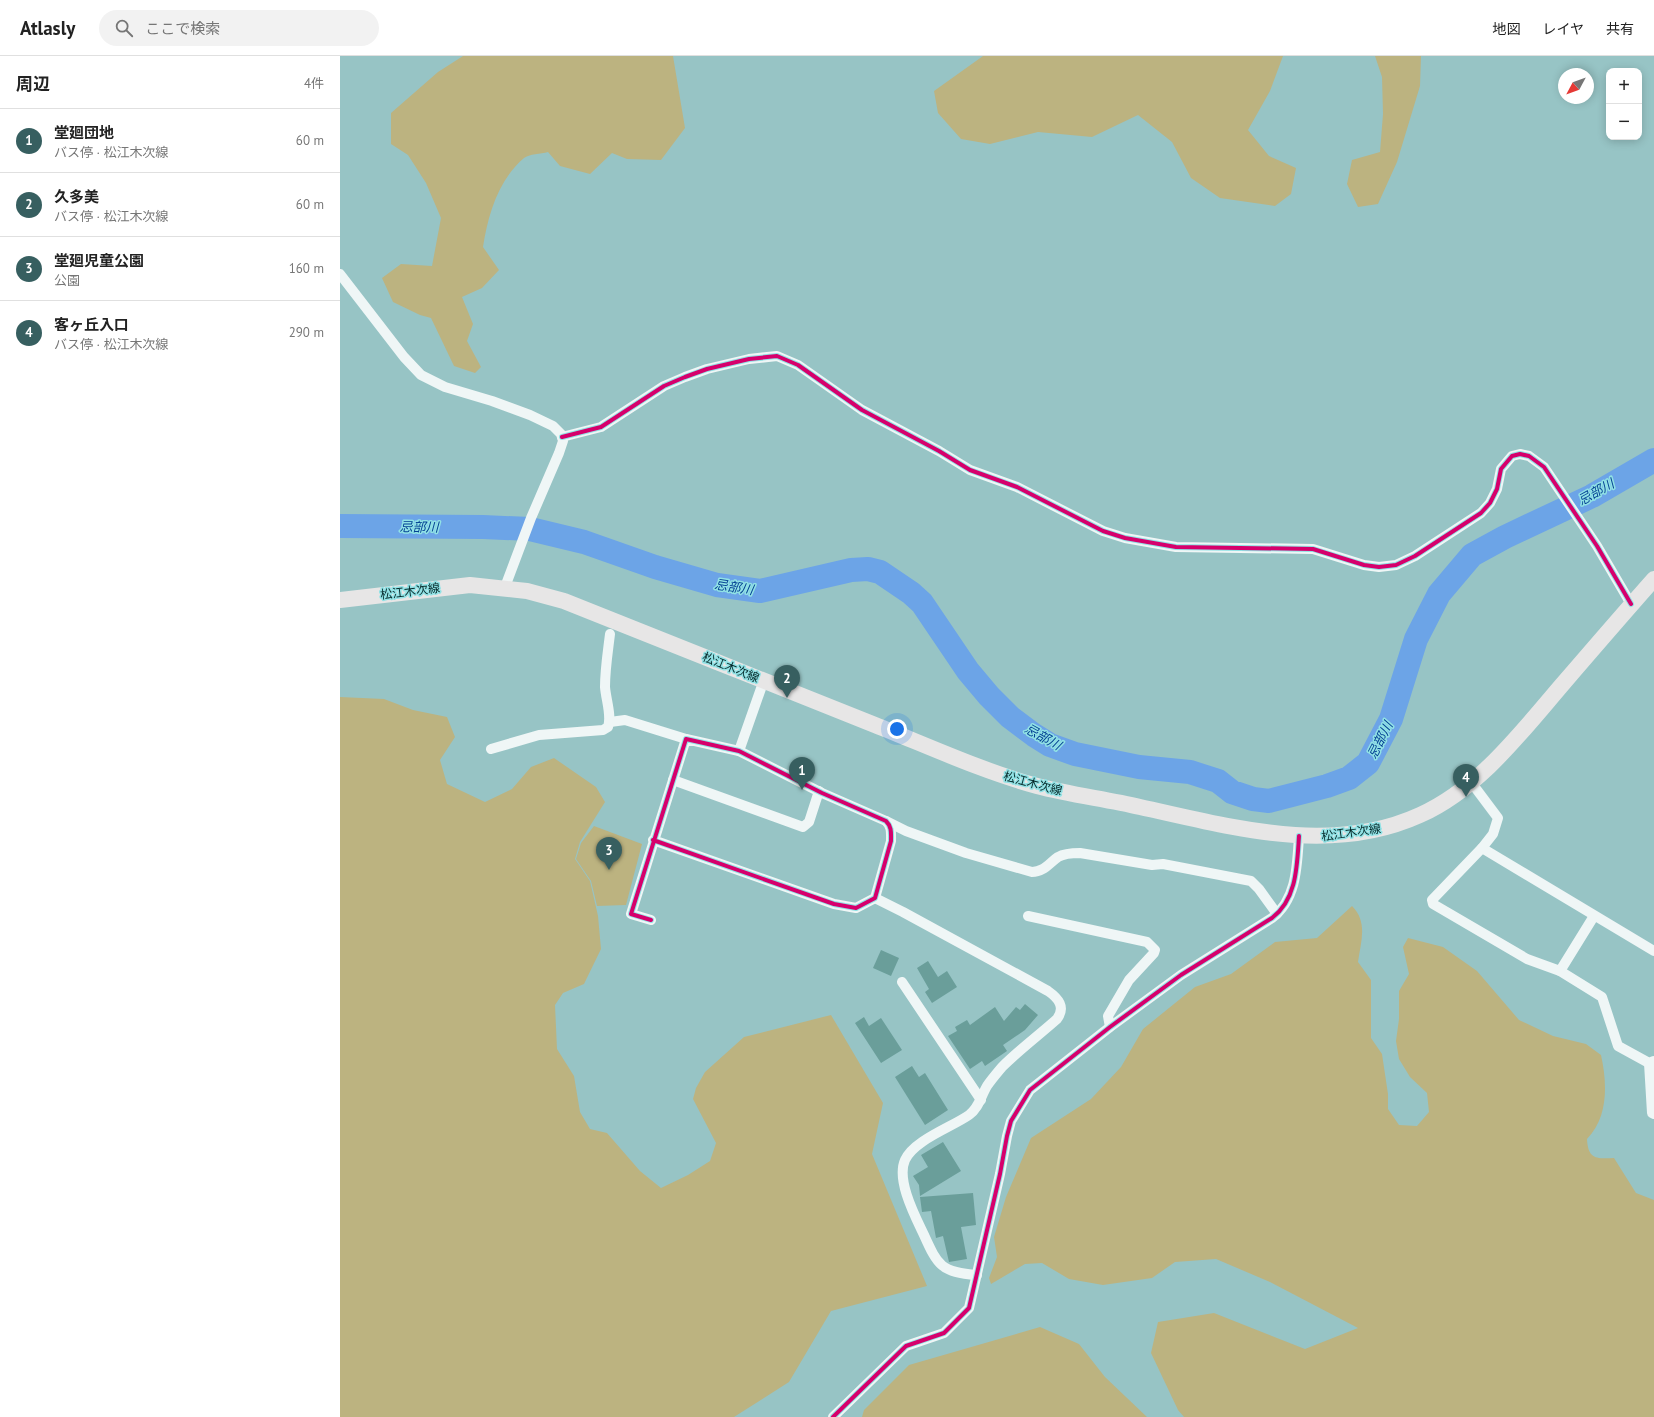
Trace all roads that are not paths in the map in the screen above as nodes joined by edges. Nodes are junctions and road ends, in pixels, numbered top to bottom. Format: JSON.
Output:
{"nodes":[{"id":1,"x":340,"y":274,"type":"edge"},
{"id":2,"x":562,"y":437,"type":"junction"},
{"id":3,"x":1654,"y":578,"type":"edge"},
{"id":4,"x":505,"y":587,"type":"junction"},
{"id":5,"x":340,"y":600,"type":"edge"},
{"id":6,"x":1631,"y":604,"type":"junction"},
{"id":7,"x":610,"y":634,"type":"dead end"},
{"id":8,"x":764,"y":680,"type":"junction"},
{"id":9,"x":610,"y":722,"type":"junction"},
{"id":10,"x":686,"y":739,"type":"junction"},
{"id":11,"x":491,"y":749,"type":"dead end"},
{"id":12,"x":739,"y":751,"type":"junction"},
{"id":13,"x":673,"y":780,"type":"junction"},
{"id":14,"x":1471,"y":782,"type":"junction"},
{"id":15,"x":818,"y":791,"type":"junction"},
{"id":16,"x":886,"y":821,"type":"junction"},
{"id":17,"x":1299,"y":836,"type":"junction"},
{"id":18,"x":653,"y":840,"type":"junction"},
{"id":19,"x":1482,"y":848,"type":"junction"},
{"id":20,"x":875,"y":898,"type":"junction"},
{"id":21,"x":1277,"y":914,"type":"junction"},
{"id":22,"x":1028,"y":916,"type":"dead end"},
{"id":23,"x":1594,"y":916,"type":"junction"},
{"id":24,"x":651,"y":920,"type":"dead end"},
{"id":25,"x":1654,"y":951,"type":"edge"},
{"id":26,"x":1560,"y":971,"type":"junction"},
{"id":27,"x":902,"y":982,"type":"dead end"},
{"id":28,"x":1110,"y":1027,"type":"junction"},
{"id":29,"x":1652,"y":1063,"type":"edge"},
{"id":30,"x":980,"y":1100,"type":"junction"},
{"id":31,"x":1654,"y":1114,"type":"edge"},
{"id":32,"x":977,"y":1275,"type":"junction"},
{"id":33,"x":833,"y":1417,"type":"edge"}],
"edges":[{"from":1,"to":2,"type":"street"},
{"from":2,"to":4,"type":"street"},
{"from":2,"to":6,"type":"street"},
{"from":3,"to":6,"type":"main road","name":"松江木次線"},
{"from":4,"to":5,"type":"main road","name":"松江木次線"},
{"from":4,"to":8,"type":"main road","name":"松江木次線"},
{"from":6,"to":14,"type":"main road","name":"松江木次線"},
{"from":7,"to":9,"type":"street"},
{"from":8,"to":12,"type":"street"},
{"from":8,"to":17,"type":"main road","name":"松江木次線"},
{"from":9,"to":10,"type":"street"},
{"from":9,"to":11,"type":"street"},
{"from":10,"to":12,"type":"street"},
{"from":10,"to":13,"type":"street"},
{"from":12,"to":15,"type":"street"},
{"from":13,"to":15,"type":"street"},
{"from":13,"to":18,"type":"street"},
{"from":14,"to":17,"type":"main road","name":"松江木次線"},
{"from":14,"to":19,"type":"street"},
{"from":15,"to":16,"type":"street"},
{"from":16,"to":20,"type":"street"},
{"from":16,"to":21,"type":"street"},
{"from":17,"to":21,"type":"street"},
{"from":18,"to":20,"type":"street"},
{"from":18,"to":24,"type":"street"},
{"from":19,"to":23,"type":"street"},
{"from":19,"to":26,"type":"street"},
{"from":20,"to":30,"type":"street"},
{"from":21,"to":28,"type":"street"},
{"from":22,"to":28,"type":"street"},
{"from":23,"to":25,"type":"street"},
{"from":23,"to":26,"type":"street"},
{"from":26,"to":29,"type":"street"},
{"from":27,"to":30,"type":"street"},
{"from":28,"to":32,"type":"street"},
{"from":29,"to":31,"type":"street"},
{"from":30,"to":32,"type":"street"},
{"from":32,"to":33,"type":"street"}]}
